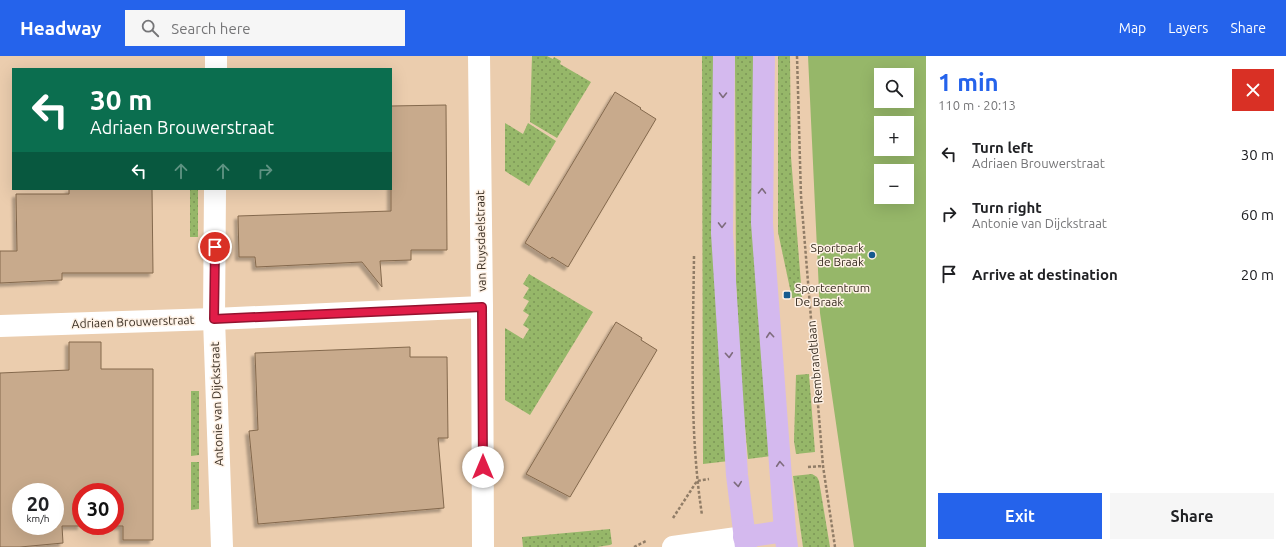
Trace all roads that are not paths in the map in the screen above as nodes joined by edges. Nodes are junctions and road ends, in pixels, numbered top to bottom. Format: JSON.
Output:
{"nodes":[{"id":1,"x":216,"y":56,"type":"edge"},
{"id":2,"x":479,"y":56,"type":"edge"},
{"id":3,"x":724,"y":56,"type":"edge"},
{"id":4,"x":764,"y":56,"type":"edge"},
{"id":5,"x":216,"y":68,"type":"edge"},
{"id":6,"x":215,"y":190,"type":"edge"},
{"id":7,"x":482,"y":307,"type":"junction"},
{"id":8,"x":214,"y":319,"type":"junction"},
{"id":9,"x":0,"y":326,"type":"edge"},
{"id":10,"x":786,"y":539,"type":"edge"},
{"id":11,"x":745,"y":542,"type":"edge"},
{"id":12,"x":222,"y":547,"type":"edge"},
{"id":13,"x":483,"y":547,"type":"edge"},
{"id":14,"x":673,"y":547,"type":"edge"}],
"edges":[{"from":1,"to":5,"type":"street"},
{"from":2,"to":7,"type":"street","name":"van Ruysdaelstraat"},
{"from":3,"to":11,"type":"main road","one_way":true},
{"from":10,"to":4,"type":"main road","one_way":true},
{"from":6,"to":8,"type":"street","name":"Antonie van Dijckstraat"},
{"from":7,"to":8,"type":"street","name":"Adriaen Brouwerstraat"},
{"from":7,"to":13,"type":"street","name":"van Ruysdaelstraat"},
{"from":8,"to":9,"type":"street","name":"Adriaen Brouwerstraat"},
{"from":8,"to":12,"type":"street","name":"Antonie van Dijckstraat"},
{"from":10,"to":11,"type":"main road"},
{"from":11,"to":14,"type":"street"}]}
